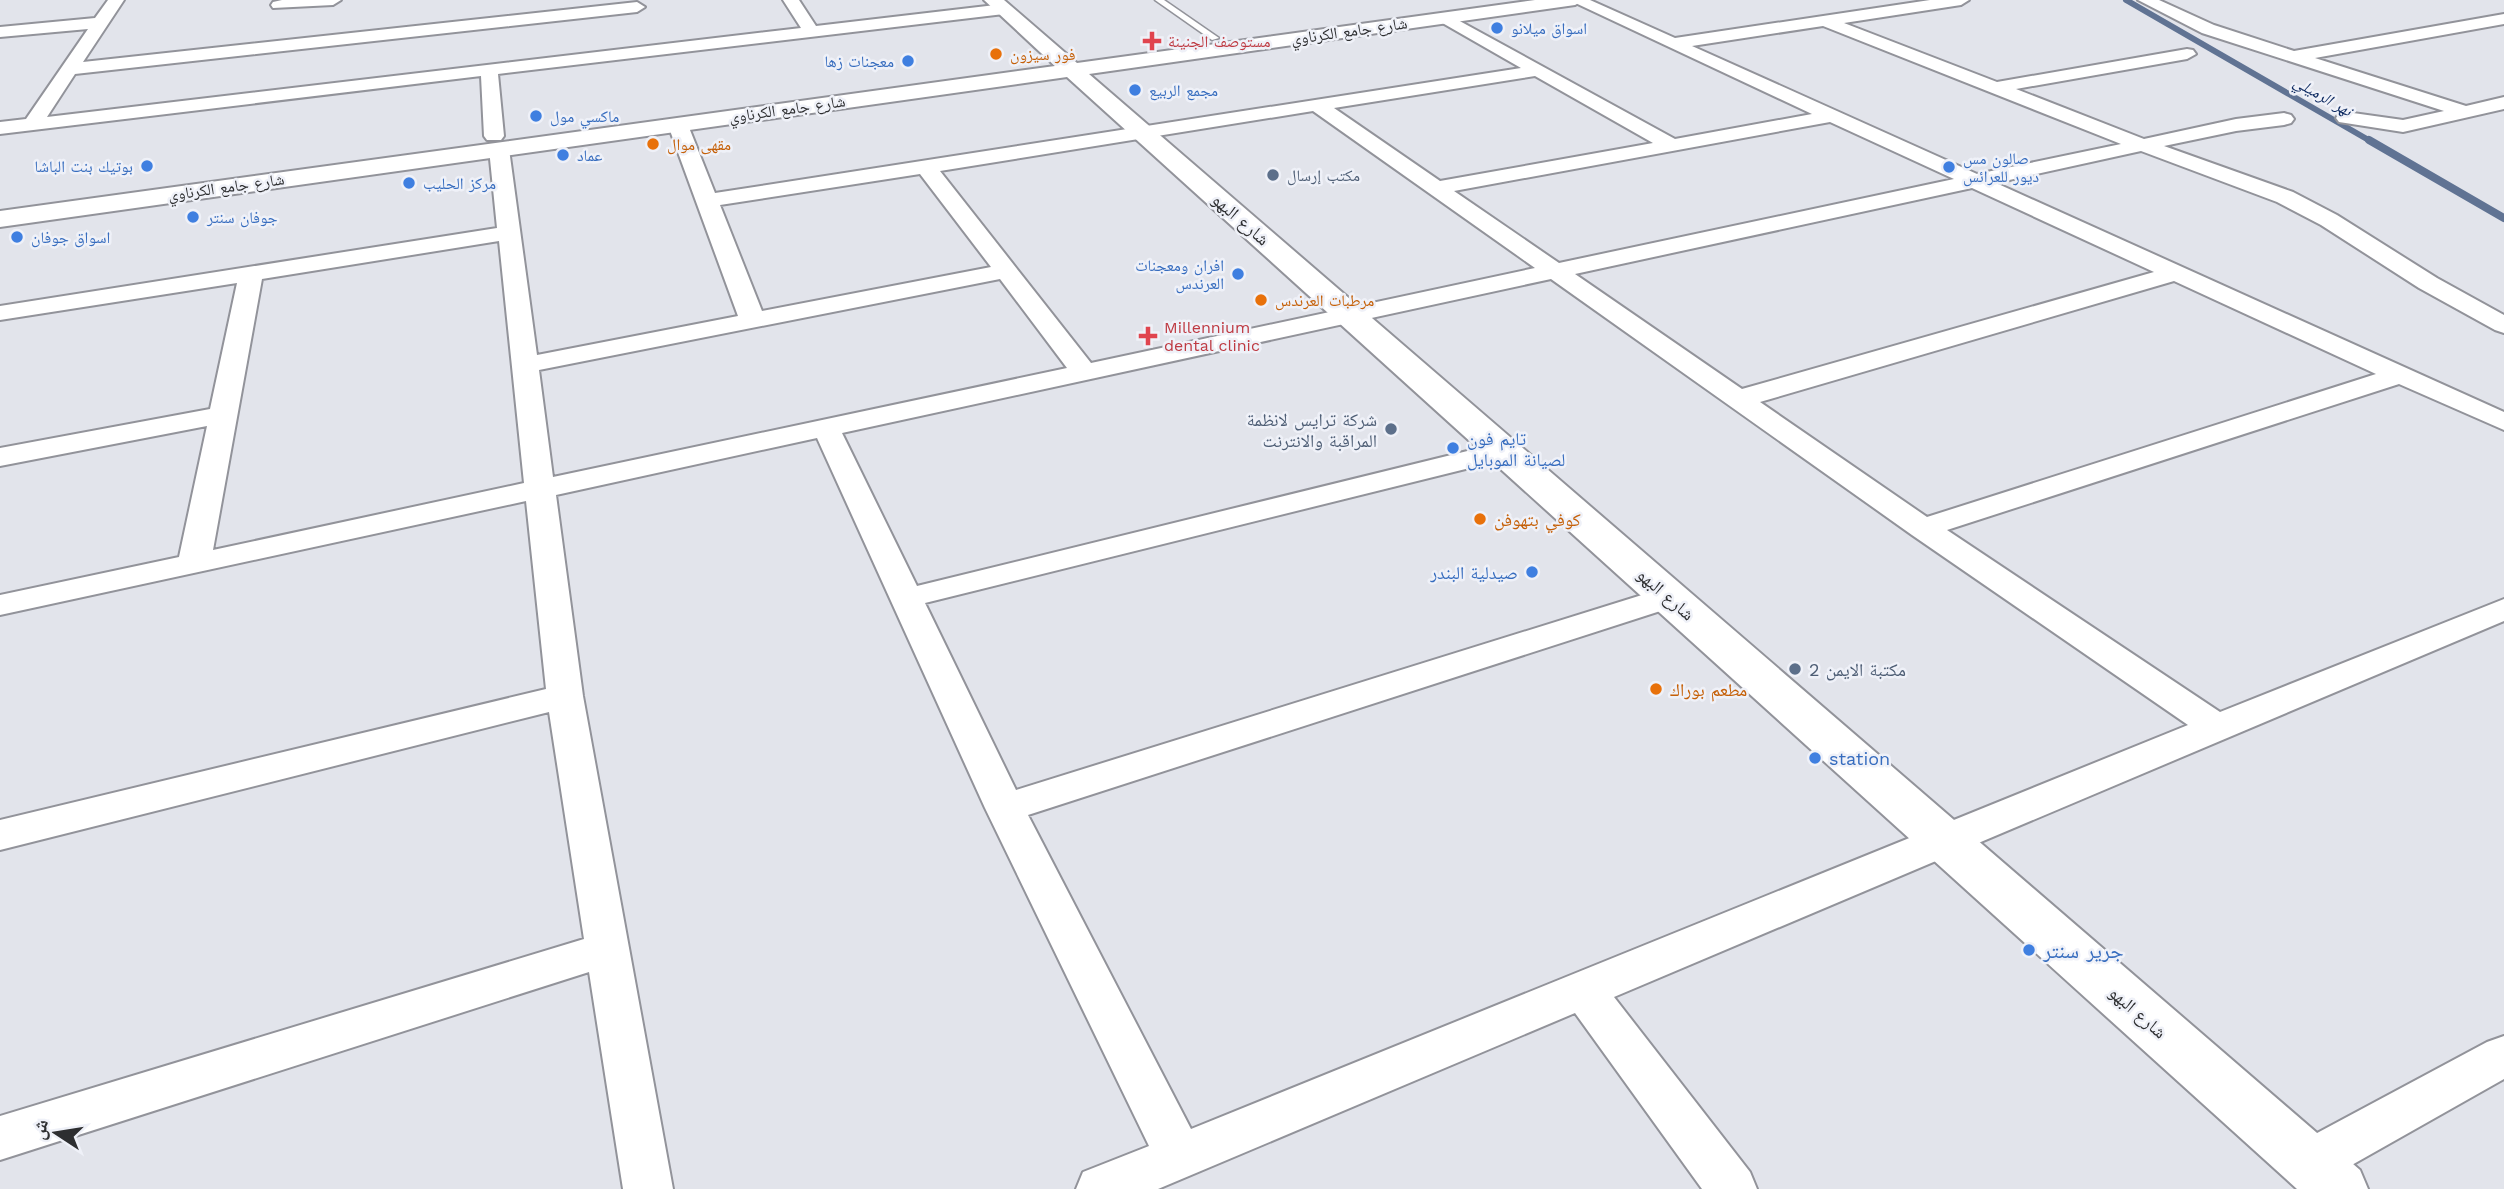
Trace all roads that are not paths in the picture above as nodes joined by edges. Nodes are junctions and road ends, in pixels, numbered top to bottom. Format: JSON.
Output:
{"nodes":[{"id":1,"x":116,"y":0,"type":"edge"},
{"id":2,"x":333,"y":0,"type":"edge"},
{"id":3,"x":791,"y":0,"type":"edge"},
{"id":4,"x":1159,"y":0,"type":"edge"},
{"id":5,"x":1497,"y":0,"type":"edge"},
{"id":6,"x":1576,"y":0,"type":"edge"},
{"id":7,"x":1961,"y":0,"type":"edge"},
{"id":8,"x":2146,"y":0,"type":"edge"},
{"id":9,"x":280,"y":3,"type":"edge"},
{"id":10,"x":999,"y":5,"type":"edge"},
{"id":11,"x":640,"y":14,"type":"edge"},
{"id":12,"x":1445,"y":18,"type":"junction"},
{"id":13,"x":2504,"y":19,"type":"edge"},
{"id":14,"x":1823,"y":20,"type":"junction"},
{"id":15,"x":99,"y":23,"type":"junction"},
{"id":16,"x":0,"y":32,"type":"edge"},
{"id":17,"x":812,"y":32,"type":"junction"},
{"id":18,"x":1215,"y":38,"type":"junction"},
{"id":19,"x":1672,"y":44,"type":"junction"},
{"id":20,"x":267,"y":48,"type":"junction"},
{"id":21,"x":656,"y":50,"type":"junction"},
{"id":22,"x":2187,"y":54,"type":"dead end"},
{"id":23,"x":2292,"y":56,"type":"junction"},
{"id":24,"x":1066,"y":64,"type":"junction"},
{"id":25,"x":68,"y":69,"type":"junction"},
{"id":26,"x":489,"y":70,"type":"junction"},
{"id":27,"x":1539,"y":70,"type":"junction"},
{"id":28,"x":1998,"y":87,"type":"junction"},
{"id":29,"x":2504,"y":103,"type":"edge"},
{"id":30,"x":1317,"y":105,"type":"junction"},
{"id":31,"x":2466,"y":112,"type":"junction"},
{"id":32,"x":1832,"y":116,"type":"junction"},
{"id":33,"x":2284,"y":118,"type":"dead end"},
{"id":34,"x":2346,"y":118,"type":"dead end"},
{"id":35,"x":32,"y":124,"type":"junction"},
{"id":36,"x":678,"y":125,"type":"junction"},
{"id":37,"x":0,"y":128,"type":"edge"},
{"id":38,"x":1143,"y":132,"type":"junction"},
{"id":39,"x":496,"y":143,"type":"junction"},
{"id":40,"x":1672,"y":145,"type":"junction"},
{"id":41,"x":2142,"y":145,"type":"junction"},
{"id":42,"x":926,"y":167,"type":"junction"},
{"id":43,"x":1974,"y":181,"type":"junction"},
{"id":44,"x":1436,"y":188,"type":"junction"},
{"id":45,"x":707,"y":201,"type":"junction"},
{"id":46,"x":0,"y":204,"type":"edge"},
{"id":47,"x":0,"y":219,"type":"edge"},
{"id":48,"x":509,"y":233,"type":"junction"},
{"id":49,"x":1006,"y":271,"type":"junction"},
{"id":50,"x":1555,"y":271,"type":"junction"},
{"id":51,"x":2175,"y":273,"type":"junction"},
{"id":52,"x":251,"y":274,"type":"junction"},
{"id":53,"x":0,"y":313,"type":"edge"},
{"id":54,"x":1350,"y":315,"type":"junction"},
{"id":55,"x":753,"y":320,"type":"junction"},
{"id":56,"x":2504,"y":325,"type":"edge"},
{"id":57,"x":524,"y":365,"type":"junction"},
{"id":58,"x":1085,"y":373,"type":"junction"},
{"id":59,"x":2400,"y":375,"type":"junction"},
{"id":60,"x":1739,"y":400,"type":"junction"},
{"id":61,"x":223,"y":415,"type":"junction"},
{"id":62,"x":2504,"y":422,"type":"edge"},
{"id":63,"x":826,"y":428,"type":"junction"},
{"id":64,"x":1504,"y":451,"type":"junction"},
{"id":65,"x":0,"y":457,"type":"edge"},
{"id":66,"x":538,"y":490,"type":"junction"},
{"id":67,"x":1923,"y":528,"type":"junction"},
{"id":68,"x":194,"y":563,"type":"junction"},
{"id":69,"x":1670,"y":597,"type":"junction"},
{"id":70,"x":907,"y":598,"type":"junction"},
{"id":71,"x":0,"y":605,"type":"edge"},
{"id":72,"x":2504,"y":609,"type":"edge"},
{"id":73,"x":565,"y":696,"type":"junction"},
{"id":74,"x":2217,"y":727,"type":"junction"},
{"id":75,"x":1005,"y":808,"type":"junction"},
{"id":76,"x":0,"y":835,"type":"edge"},
{"id":77,"x":1944,"y":841,"type":"junction"},
{"id":78,"x":608,"y":949,"type":"junction"},
{"id":79,"x":1583,"y":990,"type":"junction"},
{"id":80,"x":2504,"y":1056,"type":"edge"},
{"id":81,"x":0,"y":1138,"type":"edge"},
{"id":82,"x":1180,"y":1157,"type":"junction"},
{"id":83,"x":2324,"y":1176,"type":"edge"},
{"id":84,"x":648,"y":1189,"type":"edge"},
{"id":85,"x":1101,"y":1189,"type":"edge"},
{"id":86,"x":1732,"y":1189,"type":"edge"}],
"edges":[{"from":1,"to":15,"type":"street"},
{"from":2,"to":9,"type":"street"},
{"from":3,"to":17,"type":"street"},
{"from":4,"to":18,"type":"lane"},
{"from":5,"to":18,"type":"main road","name":"شارع جامع الكرناوي"},
{"from":6,"to":12,"type":"main road","name":"شارع جامع الكرناوي"},
{"from":6,"to":19,"type":"street"},
{"from":7,"to":14,"type":"street"},
{"from":8,"to":23,"type":"street"},
{"from":9,"to":20,"type":"street"},
{"from":10,"to":17,"type":"street"},
{"from":10,"to":24,"type":"main road","name":"شارع البهو"},
{"from":11,"to":20,"type":"street"},
{"from":11,"to":21,"type":"street"},
{"from":12,"to":24,"type":"main road","name":"شارع جامع الكرناوي"},
{"from":12,"to":27,"type":"street"},
{"from":13,"to":23,"type":"street"},
{"from":14,"to":19,"type":"street"},
{"from":14,"to":28,"type":"street"},
{"from":15,"to":16,"type":"street"},
{"from":15,"to":25,"type":"street"},
{"from":17,"to":21,"type":"street"},
{"from":18,"to":24,"type":"main road","name":"شارع جامع الكرناوي"},
{"from":19,"to":32,"type":"street"},
{"from":20,"to":25,"type":"street"},
{"from":21,"to":26,"type":"street"},
{"from":22,"to":28,"type":"street"},
{"from":23,"to":31,"type":"street"},
{"from":24,"to":36,"type":"main road","name":"شارع جامع الكرناوي"},
{"from":24,"to":38,"type":"main road","name":"شارع البهو"},
{"from":24,"to":39,"type":"main road","name":"شارع جامع الكرناوي"},
{"from":25,"to":35,"type":"street"},
{"from":26,"to":35,"type":"street"},
{"from":26,"to":39,"type":"street"},
{"from":27,"to":30,"type":"street"},
{"from":27,"to":40,"type":"street"},
{"from":28,"to":41,"type":"street"},
{"from":29,"to":31,"type":"street"},
{"from":30,"to":38,"type":"street"},
{"from":30,"to":44,"type":"street"},
{"from":31,"to":34,"type":"street"},
{"from":32,"to":40,"type":"street"},
{"from":32,"to":43,"type":"street"},
{"from":33,"to":41,"type":"street"},
{"from":35,"to":37,"type":"street"},
{"from":36,"to":39,"type":"main road","name":"شارع جامع الكرناوي"},
{"from":36,"to":45,"type":"street"},
{"from":38,"to":42,"type":"street"},
{"from":38,"to":54,"type":"main road","name":"شارع البهو"},
{"from":39,"to":46,"type":"main road","name":"شارع جامع الكرناوي"},
{"from":39,"to":47,"type":"main road","name":"شارع جامع الكرناوي"},
{"from":39,"to":48,"type":"street"},
{"from":40,"to":44,"type":"street"},
{"from":41,"to":43,"type":"street"},
{"from":41,"to":56,"type":"street"},
{"from":42,"to":45,"type":"street"},
{"from":42,"to":49,"type":"street"},
{"from":43,"to":50,"type":"street"},
{"from":43,"to":51,"type":"street"},
{"from":44,"to":50,"type":"street"},
{"from":45,"to":55,"type":"street"},
{"from":48,"to":52,"type":"street"},
{"from":48,"to":57,"type":"street"},
{"from":49,"to":55,"type":"street"},
{"from":49,"to":58,"type":"street"},
{"from":50,"to":54,"type":"street"},
{"from":50,"to":60,"type":"street"},
{"from":51,"to":59,"type":"street"},
{"from":51,"to":60,"type":"street"},
{"from":52,"to":53,"type":"street"},
{"from":52,"to":61,"type":"street"},
{"from":54,"to":58,"type":"street"},
{"from":54,"to":64,"type":"main road","name":"شارع البهو"},
{"from":55,"to":57,"type":"street"},
{"from":57,"to":66,"type":"street"},
{"from":58,"to":63,"type":"street"},
{"from":59,"to":62,"type":"street"},
{"from":59,"to":67,"type":"street"},
{"from":60,"to":67,"type":"street"},
{"from":61,"to":65,"type":"street"},
{"from":61,"to":68,"type":"street"},
{"from":63,"to":66,"type":"street"},
{"from":63,"to":70,"type":"street"},
{"from":64,"to":69,"type":"main road","name":"شارع البهو"},
{"from":64,"to":70,"type":"street"},
{"from":66,"to":68,"type":"street"},
{"from":66,"to":73,"type":"street"},
{"from":67,"to":74,"type":"street"},
{"from":68,"to":71,"type":"street"},
{"from":69,"to":75,"type":"street"},
{"from":69,"to":77,"type":"main road","name":"شارع البهو"},
{"from":70,"to":75,"type":"street"},
{"from":72,"to":74,"type":"street"},
{"from":73,"to":76,"type":"street"},
{"from":73,"to":78,"type":"street"},
{"from":74,"to":77,"type":"street"},
{"from":75,"to":82,"type":"street"},
{"from":77,"to":79,"type":"street"},
{"from":77,"to":83,"type":"main road","name":"شارع البهو"},
{"from":78,"to":81,"type":"street"},
{"from":78,"to":84,"type":"street"},
{"from":79,"to":82,"type":"street"},
{"from":79,"to":86,"type":"street"},
{"from":80,"to":83,"type":"street"},
{"from":82,"to":85,"type":"street"}]}
